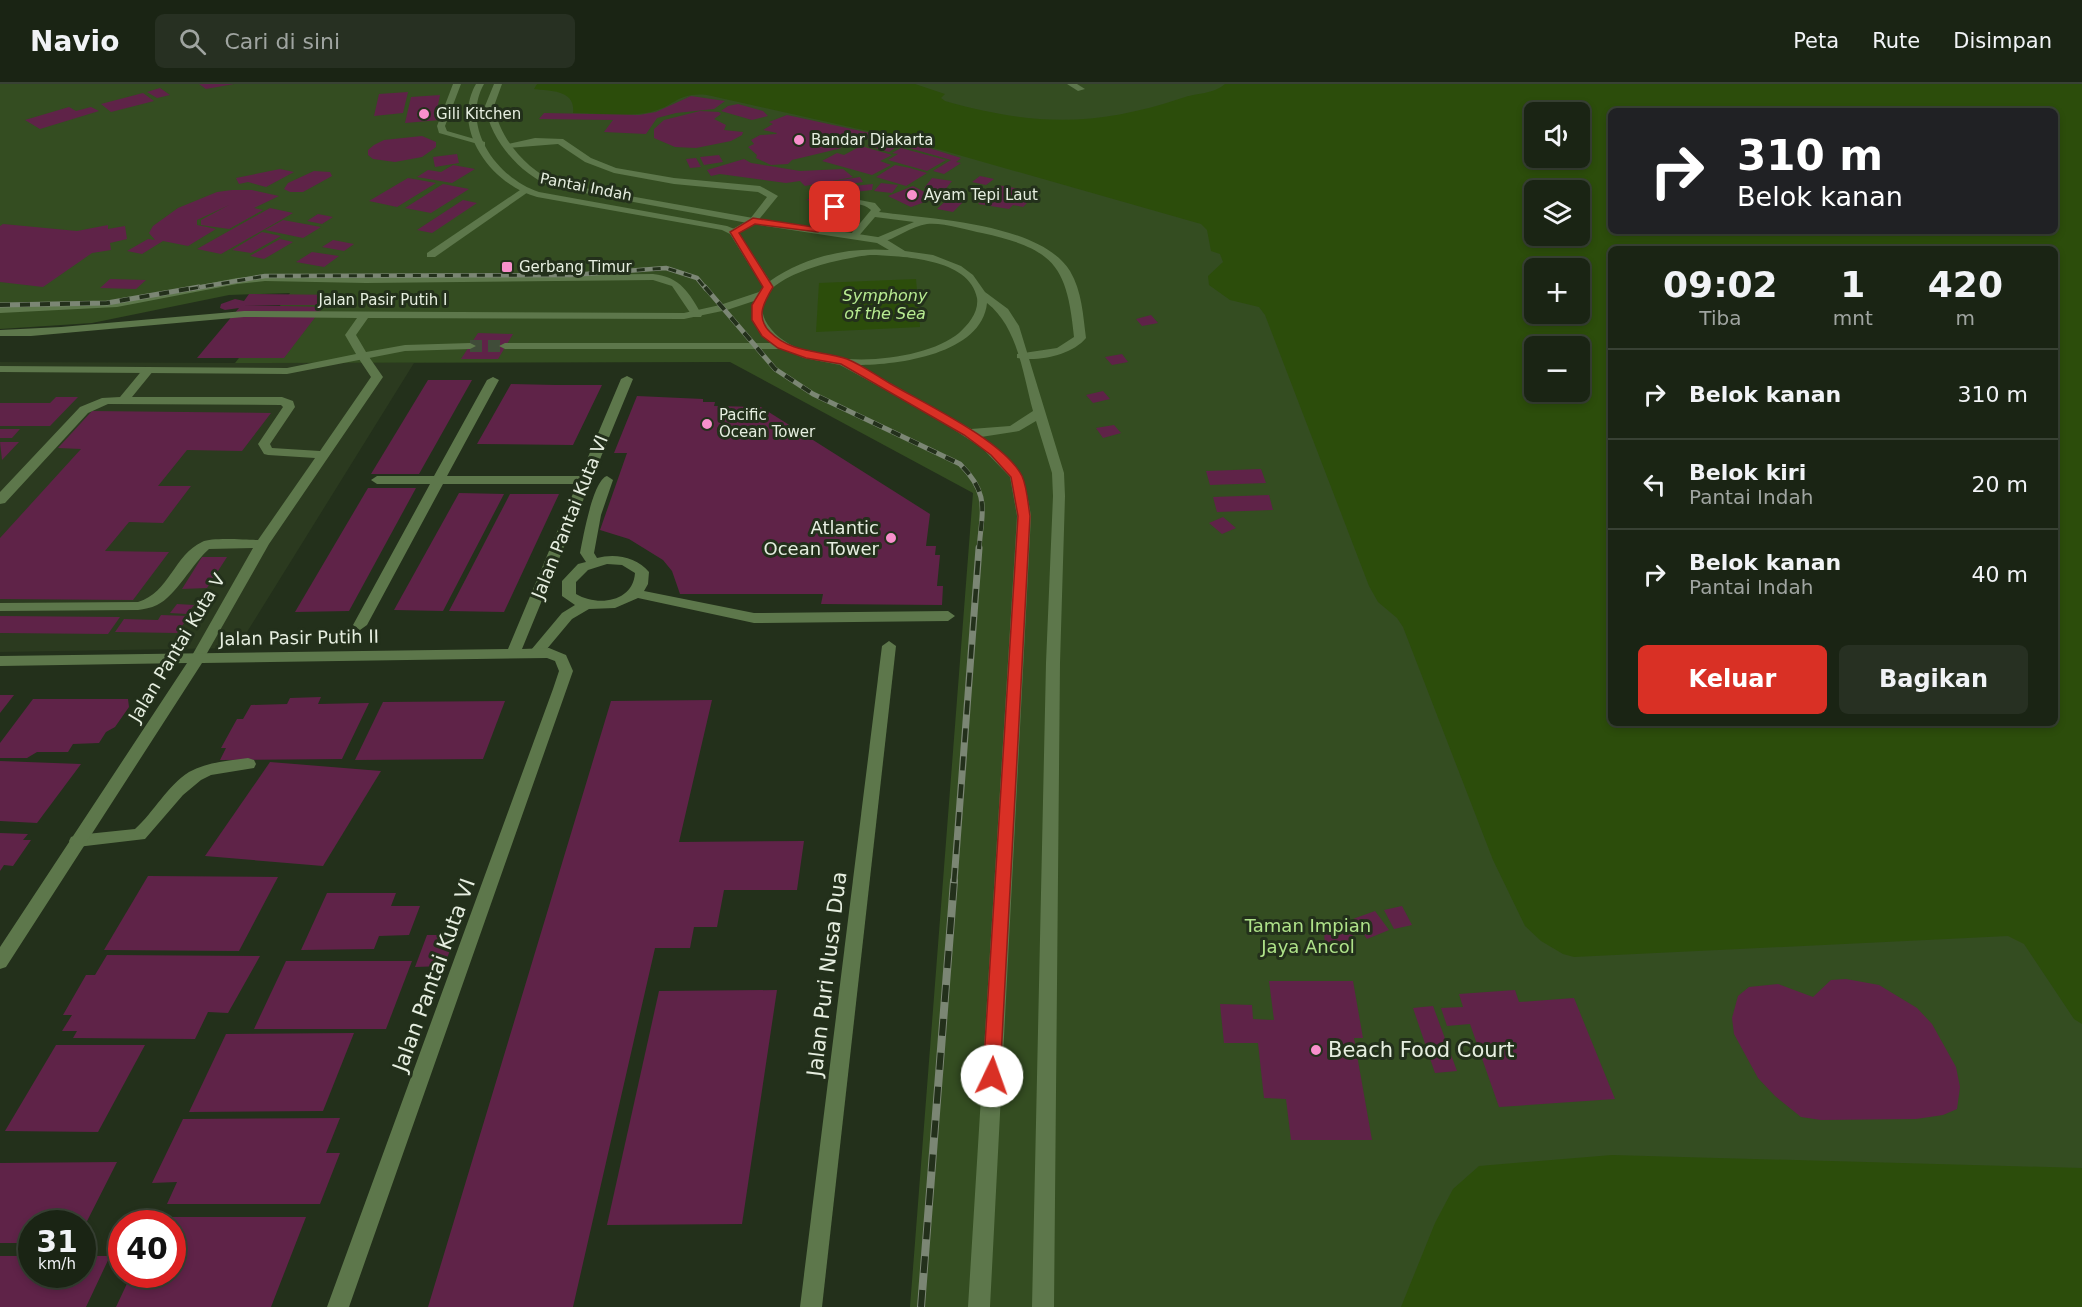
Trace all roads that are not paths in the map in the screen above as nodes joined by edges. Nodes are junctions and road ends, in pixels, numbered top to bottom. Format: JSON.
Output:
{"nodes":[{"id":1,"x":457,"y":84,"type":"edge"},
{"id":2,"x":480,"y":84,"type":"edge"},
{"id":3,"x":498,"y":84,"type":"edge"},
{"id":4,"x":1023,"y":84,"type":"edge"},
{"id":5,"x":1030,"y":84,"type":"edge"},
{"id":6,"x":1071,"y":84,"type":"edge"},
{"id":7,"x":1081,"y":89,"type":"dead end"},
{"id":8,"x":482,"y":144,"type":"junction"},
{"id":9,"x":508,"y":145,"type":"junction"},
{"id":10,"x":526,"y":190,"type":"junction"},
{"id":11,"x":873,"y":214,"type":"junction"},
{"id":12,"x":753,"y":221,"type":"junction"},
{"id":13,"x":923,"y":222,"type":"junction"},
{"id":14,"x":815,"y":230,"type":"junction"},
{"id":15,"x":734,"y":232,"type":"junction"},
{"id":16,"x":854,"y":236,"type":"junction"},
{"id":17,"x":880,"y":240,"type":"junction"},
{"id":18,"x":901,"y":253,"type":"junction"},
{"id":19,"x":431,"y":255,"type":"dead end"},
{"id":20,"x":766,"y":290,"type":"junction"},
{"id":21,"x":981,"y":294,"type":"junction"},
{"id":22,"x":0,"y":310,"type":"edge"},
{"id":23,"x":365,"y":314,"type":"junction"},
{"id":24,"x":697,"y":315,"type":"junction"},
{"id":25,"x":0,"y":333,"type":"edge"},
{"id":26,"x":470,"y":346,"type":"tunnel mouth"},
{"id":27,"x":505,"y":346,"type":"tunnel mouth"},
{"id":28,"x":782,"y":346,"type":"junction"},
{"id":29,"x":363,"y":356,"type":"junction"},
{"id":30,"x":1021,"y":356,"type":"junction"},
{"id":31,"x":844,"y":362,"type":"junction"},
{"id":32,"x":0,"y":369,"type":"edge"},
{"id":33,"x":148,"y":370,"type":"junction"},
{"id":34,"x":627,"y":379,"type":"dead end"},
{"id":35,"x":493,"y":380,"type":"dead end"},
{"id":36,"x":123,"y":400,"type":"junction"},
{"id":37,"x":1038,"y":413,"type":"junction"},
{"id":38,"x":968,"y":433,"type":"junction"},
{"id":39,"x":323,"y":455,"type":"junction"},
{"id":40,"x":377,"y":480,"type":"dead end"},
{"id":41,"x":439,"y":480,"type":"junction"},
{"id":42,"x":585,"y":480,"type":"junction"},
{"id":43,"x":606,"y":480,"type":"dead end"},
{"id":44,"x":0,"y":500,"type":"edge"},
{"id":45,"x":262,"y":544,"type":"junction"},
{"id":46,"x":594,"y":563,"type":"junction"},
{"id":47,"x":635,"y":593,"type":"junction"},
{"id":48,"x":585,"y":605,"type":"junction"},
{"id":49,"x":0,"y":607,"type":"edge"},
{"id":50,"x":948,"y":616,"type":"dead end"},
{"id":51,"x":360,"y":625,"type":"dead end"},
{"id":52,"x":890,"y":646,"type":"dead end"},
{"id":53,"x":536,"y":653,"type":"junction"},
{"id":54,"x":513,"y":654,"type":"junction"},
{"id":55,"x":561,"y":658,"type":"joint"},
{"id":56,"x":197,"y":659,"type":"junction"},
{"id":57,"x":0,"y":661,"type":"edge"},
{"id":58,"x":248,"y":764,"type":"dead end"},
{"id":59,"x":77,"y":841,"type":"junction"},
{"id":60,"x":0,"y":962,"type":"edge"},
{"id":61,"x":338,"y":1307,"type":"edge"},
{"id":62,"x":811,"y":1307,"type":"edge"},
{"id":63,"x":979,"y":1307,"type":"edge"},
{"id":64,"x":1043,"y":1307,"type":"edge"}],
"edges":[{"from":1,"to":8,"type":"street"},
{"from":2,"to":8,"type":"street","name":"Pantai Indah"},
{"from":3,"to":9,"type":"street","name":"Pantai Indah"},
{"from":4,"to":5,"type":"street"},
{"from":6,"to":7,"type":"street"},
{"from":8,"to":10,"type":"street","name":"Pantai Indah"},
{"from":9,"to":12,"type":"street","name":"Pantai Indah"},
{"from":9,"to":12,"type":"street"},
{"from":10,"to":15,"type":"street","name":"Pantai Indah"},
{"from":10,"to":19,"type":"street"},
{"from":11,"to":13,"type":"street"},
{"from":11,"to":14,"type":"street"},
{"from":11,"to":16,"type":"street"},
{"from":12,"to":14,"type":"street","name":"Pantai Indah"},
{"from":12,"to":15,"type":"street"},
{"from":13,"to":17,"type":"street"},
{"from":13,"to":30,"type":"street"},
{"from":14,"to":16,"type":"street","name":"Pantai Indah"},
{"from":15,"to":20,"type":"street"},
{"from":16,"to":17,"type":"street","name":"Pantai Indah"},
{"from":17,"to":18,"type":"street","name":"Pantai Indah"},
{"from":18,"to":20,"type":"street","name":"Jalan Pasir Putih I"},
{"from":18,"to":21,"type":"street"},
{"from":20,"to":24,"type":"street","name":"Jalan Pasir Putih I"},
{"from":20,"to":28,"type":"street"},
{"from":21,"to":30,"type":"street"},
{"from":21,"to":31,"type":"street"},
{"from":22,"to":24,"type":"street"},
{"from":23,"to":24,"type":"street","name":"Jalan Pasir Putih I"},
{"from":23,"to":25,"type":"street","name":"Jalan Pasir Putih I"},
{"from":23,"to":29,"type":"street"},
{"from":26,"to":29,"type":"street"},
{"from":27,"to":28,"type":"street"},
{"from":28,"to":31,"type":"street"},
{"from":29,"to":33,"type":"street"},
{"from":29,"to":39,"type":"street","name":"Jalan Pantai Kuta V"},
{"from":30,"to":37,"type":"street"},
{"from":31,"to":38,"type":"street"},
{"from":32,"to":33,"type":"street"},
{"from":33,"to":36,"type":"street"},
{"from":34,"to":42,"type":"street","name":"Jalan Pantai Kuta VI"},
{"from":35,"to":41,"type":"street"},
{"from":36,"to":39,"type":"street"},
{"from":36,"to":44,"type":"street"},
{"from":37,"to":38,"type":"street"},
{"from":37,"to":64,"type":"street"},
{"from":38,"to":63,"type":"street"},
{"from":39,"to":45,"type":"street","name":"Jalan Pantai Kuta V"},
{"from":40,"to":41,"type":"street"},
{"from":41,"to":42,"type":"street"},
{"from":41,"to":51,"type":"street"},
{"from":42,"to":54,"type":"street","name":"Jalan Pantai Kuta VI"},
{"from":43,"to":46,"type":"street"},
{"from":45,"to":49,"type":"street"},
{"from":45,"to":56,"type":"street","name":"Jalan Pantai Kuta V"},
{"from":46,"to":47,"type":"street"},
{"from":46,"to":48,"type":"street"},
{"from":47,"to":48,"type":"street"},
{"from":47,"to":50,"type":"street"},
{"from":48,"to":53,"type":"street"},
{"from":52,"to":62,"type":"street","name":"Jalan Puri Nusa Dua"},
{"from":53,"to":54,"type":"street","name":"Jalan Pasir Putih II"},
{"from":53,"to":55,"type":"street","name":"Jalan Pasir Putih II"},
{"from":54,"to":56,"type":"street","name":"Jalan Pasir Putih II"},
{"from":55,"to":61,"type":"street","name":"Jalan Pantai Kuta VI"},
{"from":56,"to":57,"type":"street","name":"Jalan Pasir Putih II"},
{"from":56,"to":59,"type":"street","name":"Jalan Pantai Kuta V"},
{"from":58,"to":59,"type":"street"},
{"from":59,"to":60,"type":"street","name":"Jalan Pantai Kuta V"}]}
